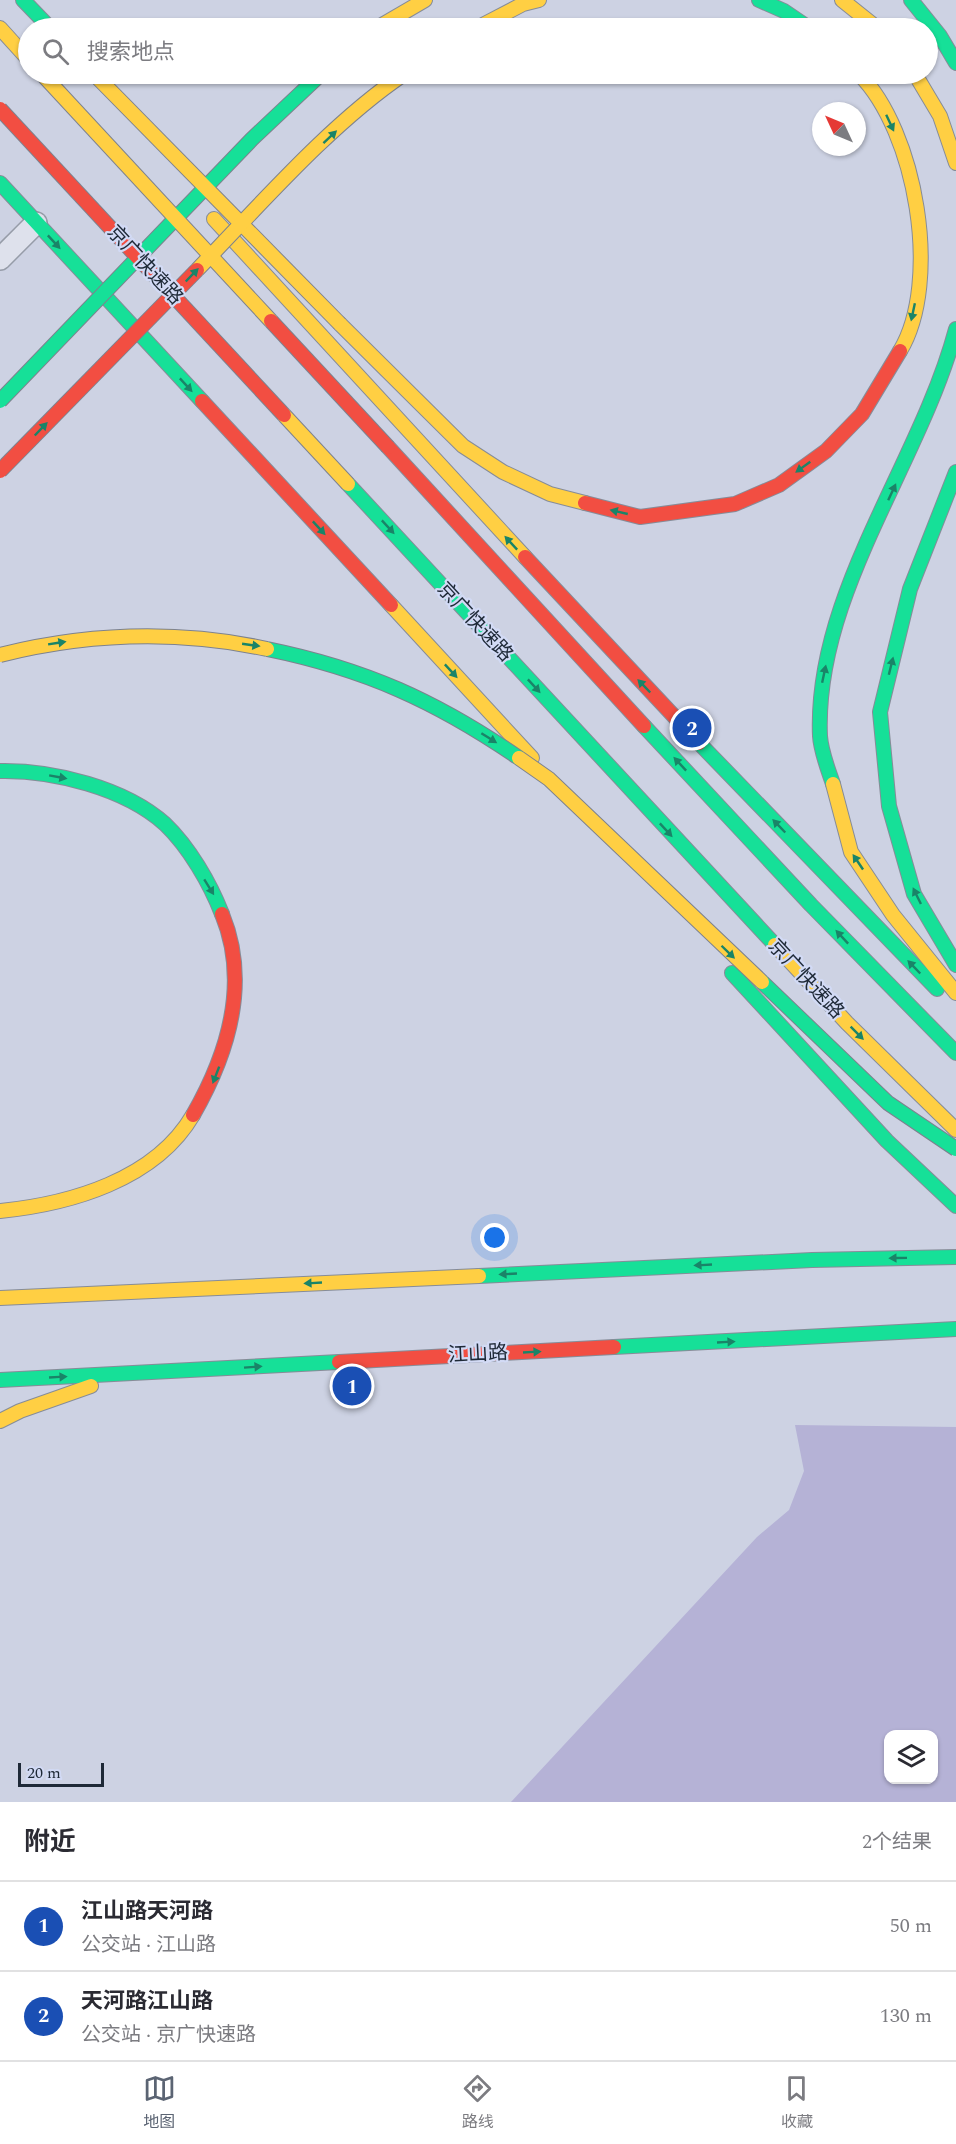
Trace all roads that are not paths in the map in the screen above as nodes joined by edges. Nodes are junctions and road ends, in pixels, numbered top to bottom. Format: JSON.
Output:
{"nodes":[{"id":1,"x":14,"y":0,"type":"edge"},
{"id":2,"x":23,"y":0,"type":"edge"},
{"id":3,"x":425,"y":0,"type":"edge"},
{"id":4,"x":538,"y":0,"type":"edge"},
{"id":5,"x":759,"y":0,"type":"edge"},
{"id":6,"x":842,"y":0,"type":"edge"},
{"id":7,"x":911,"y":0,"type":"edge"},
{"id":8,"x":31,"y":18,"type":"edge"},
{"id":9,"x":41,"y":18,"type":"edge"},
{"id":10,"x":394,"y":18,"type":"edge"},
{"id":11,"x":496,"y":18,"type":"edge"},
{"id":12,"x":794,"y":18,"type":"edge"},
{"id":13,"x":864,"y":18,"type":"edge"},
{"id":14,"x":926,"y":18,"type":"edge"},
{"id":15,"x":0,"y":28,"type":"edge"},
{"id":16,"x":938,"y":34,"type":"edge"},
{"id":17,"x":18,"y":48,"type":"edge"},
{"id":18,"x":956,"y":63,"type":"edge"},
{"id":19,"x":51,"y":84,"type":"edge"},
{"id":20,"x":90,"y":84,"type":"edge"},
{"id":21,"x":104,"y":84,"type":"edge"},
{"id":22,"x":310,"y":84,"type":"edge"},
{"id":23,"x":389,"y":84,"type":"edge"},
{"id":24,"x":869,"y":84,"type":"edge"},
{"id":25,"x":923,"y":84,"type":"edge"},
{"id":26,"x":0,"y":109,"type":"edge"},
{"id":27,"x":956,"y":164,"type":"edge"},
{"id":28,"x":4,"y":196,"type":"edge"},
{"id":29,"x":36,"y":223,"type":"junction"},
{"id":30,"x":0,"y":259,"type":"edge"},
{"id":31,"x":956,"y":329,"type":"edge"},
{"id":32,"x":0,"y":401,"type":"edge"},
{"id":33,"x":0,"y":471,"type":"edge"},
{"id":34,"x":956,"y":472,"type":"edge"},
{"id":35,"x":0,"y":655,"type":"edge"},
{"id":36,"x":0,"y":771,"type":"edge"},
{"id":37,"x":956,"y":966,"type":"edge"},
{"id":38,"x":956,"y":993,"type":"edge"},
{"id":39,"x":956,"y":1008,"type":"edge"},
{"id":40,"x":956,"y":1053,"type":"edge"},
{"id":41,"x":956,"y":1130,"type":"edge"},
{"id":42,"x":956,"y":1149,"type":"edge"},
{"id":43,"x":956,"y":1206,"type":"edge"},
{"id":44,"x":0,"y":1211,"type":"edge"},
{"id":45,"x":956,"y":1257,"type":"edge"},
{"id":46,"x":0,"y":1298,"type":"edge"},
{"id":47,"x":956,"y":1329,"type":"edge"},
{"id":48,"x":126,"y":1374,"type":"junction"},
{"id":49,"x":0,"y":1380,"type":"edge"},
{"id":50,"x":0,"y":1421,"type":"edge"}],
"edges":[{"from":1,"to":8,"type":"main road"},
{"from":2,"to":9,"type":"main road"},
{"from":3,"to":10,"type":"main road"},
{"from":4,"to":11,"type":"main road"},
{"from":5,"to":12,"type":"main road"},
{"from":6,"to":13,"type":"main road"},
{"from":7,"to":14,"type":"main road"},
{"from":15,"to":17,"type":"main road"},
{"from":16,"to":18,"type":"main road"},
{"from":40,"to":19,"type":"main road","one_way":true,"bridge":true},
{"from":39,"to":20,"type":"main road","one_way":true},
{"from":24,"to":21,"type":"main road","one_way":true,"bridge":true},
{"from":22,"to":32,"type":"main road","bridge":true},
{"from":33,"to":23,"type":"main road","one_way":true,"bridge":true},
{"from":25,"to":27,"type":"main road"},
{"from":26,"to":41,"type":"main road","name":"京广快速路","one_way":true,"bridge":true},
{"from":28,"to":29,"type":"main road"},
{"from":29,"to":30,"type":"street"},
{"from":29,"to":43,"type":"main road","one_way":true},
{"from":38,"to":31,"type":"main road","one_way":true},
{"from":37,"to":34,"type":"main road","one_way":true},
{"from":35,"to":42,"type":"main road","one_way":true,"bridge":true},
{"from":36,"to":44,"type":"main road","one_way":true},
{"from":45,"to":46,"type":"main road","one_way":true},
{"from":48,"to":47,"type":"main road","name":"江山路","one_way":true},
{"from":49,"to":48,"type":"main road","name":"江山路","one_way":true},
{"from":48,"to":50,"type":"main road"}]}
